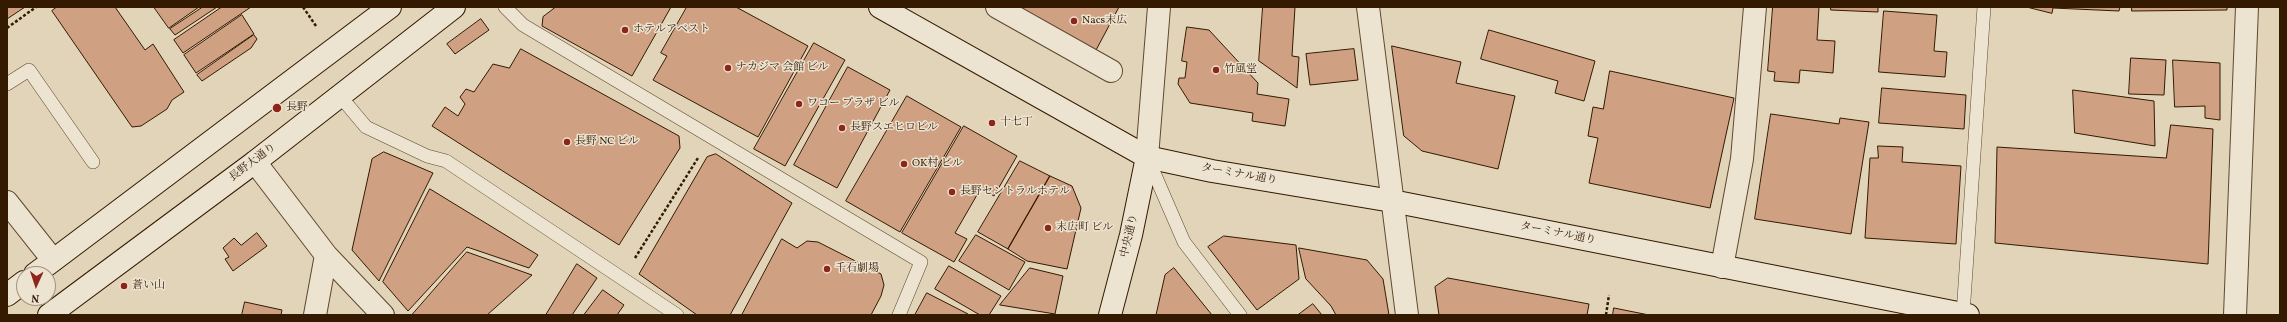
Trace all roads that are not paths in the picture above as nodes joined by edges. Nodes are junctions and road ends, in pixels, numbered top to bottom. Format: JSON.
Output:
{"nodes":[{"id":1,"x":390,"y":7,"type":"edge"},
{"id":2,"x":454,"y":7,"type":"edge"},
{"id":3,"x":504,"y":7,"type":"edge"},
{"id":4,"x":880,"y":7,"type":"edge"},
{"id":5,"x":997,"y":7,"type":"edge"},
{"id":6,"x":1159,"y":7,"type":"edge"},
{"id":7,"x":1368,"y":7,"type":"edge"},
{"id":8,"x":1755,"y":7,"type":"edge"},
{"id":9,"x":1984,"y":7,"type":"edge"},
{"id":10,"x":2247,"y":7,"type":"edge"},
{"id":11,"x":1111,"y":71,"type":"dead end"},
{"id":12,"x":7,"y":84,"type":"edge"},
{"id":13,"x":340,"y":96,"type":"junction"},
{"id":14,"x":1147,"y":157,"type":"junction"},
{"id":15,"x":93,"y":162,"type":"dead end"},
{"id":16,"x":255,"y":162,"type":"junction"},
{"id":17,"x":1392,"y":201,"type":"junction"},
{"id":18,"x":7,"y":202,"type":"edge"},
{"id":19,"x":326,"y":255,"type":"junction"},
{"id":20,"x":53,"y":260,"type":"junction"},
{"id":21,"x":45,"y":266,"type":"edge"},
{"id":22,"x":1722,"y":267,"type":"junction"},
{"id":23,"x":16,"y":288,"type":"edge"},
{"id":24,"x":7,"y":295,"type":"edge"},
{"id":25,"x":49,"y":315,"type":"edge"},
{"id":26,"x":315,"y":315,"type":"edge"},
{"id":27,"x":383,"y":315,"type":"edge"},
{"id":28,"x":677,"y":315,"type":"edge"},
{"id":29,"x":899,"y":315,"type":"edge"},
{"id":30,"x":1110,"y":315,"type":"edge"},
{"id":31,"x":1240,"y":315,"type":"edge"},
{"id":32,"x":1407,"y":315,"type":"edge"},
{"id":33,"x":1966,"y":315,"type":"edge"},
{"id":34,"x":2235,"y":315,"type":"edge"}],
"edges":[{"from":1,"to":20,"type":"street"},
{"from":2,"to":13,"type":"street","name":"長野大通り"},
{"from":3,"to":29,"type":"lane"},
{"from":4,"to":14,"type":"street","name":"ターミナル通り"},
{"from":5,"to":11,"type":"street"},
{"from":6,"to":14,"type":"street","name":"中央通り"},
{"from":7,"to":17,"type":"street"},
{"from":8,"to":22,"type":"street"},
{"from":9,"to":33,"type":"lane"},
{"from":10,"to":34,"type":"street"},
{"from":12,"to":15,"type":"lane"},
{"from":13,"to":16,"type":"street","name":"長野大通り"},
{"from":13,"to":28,"type":"lane"},
{"from":14,"to":17,"type":"street","name":"ターミナル通り"},
{"from":14,"to":30,"type":"street","name":"中央通り"},
{"from":14,"to":31,"type":"lane"},
{"from":16,"to":19,"type":"street"},
{"from":16,"to":25,"type":"street","name":"長野大通り"},
{"from":17,"to":22,"type":"street","name":"ターミナル通り"},
{"from":17,"to":32,"type":"street"},
{"from":18,"to":20,"type":"street"},
{"from":19,"to":26,"type":"street"},
{"from":19,"to":27,"type":"street"},
{"from":20,"to":21,"type":"street"},
{"from":22,"to":33,"type":"street","name":"ターミナル通り"},
{"from":23,"to":24,"type":"street"}]}
